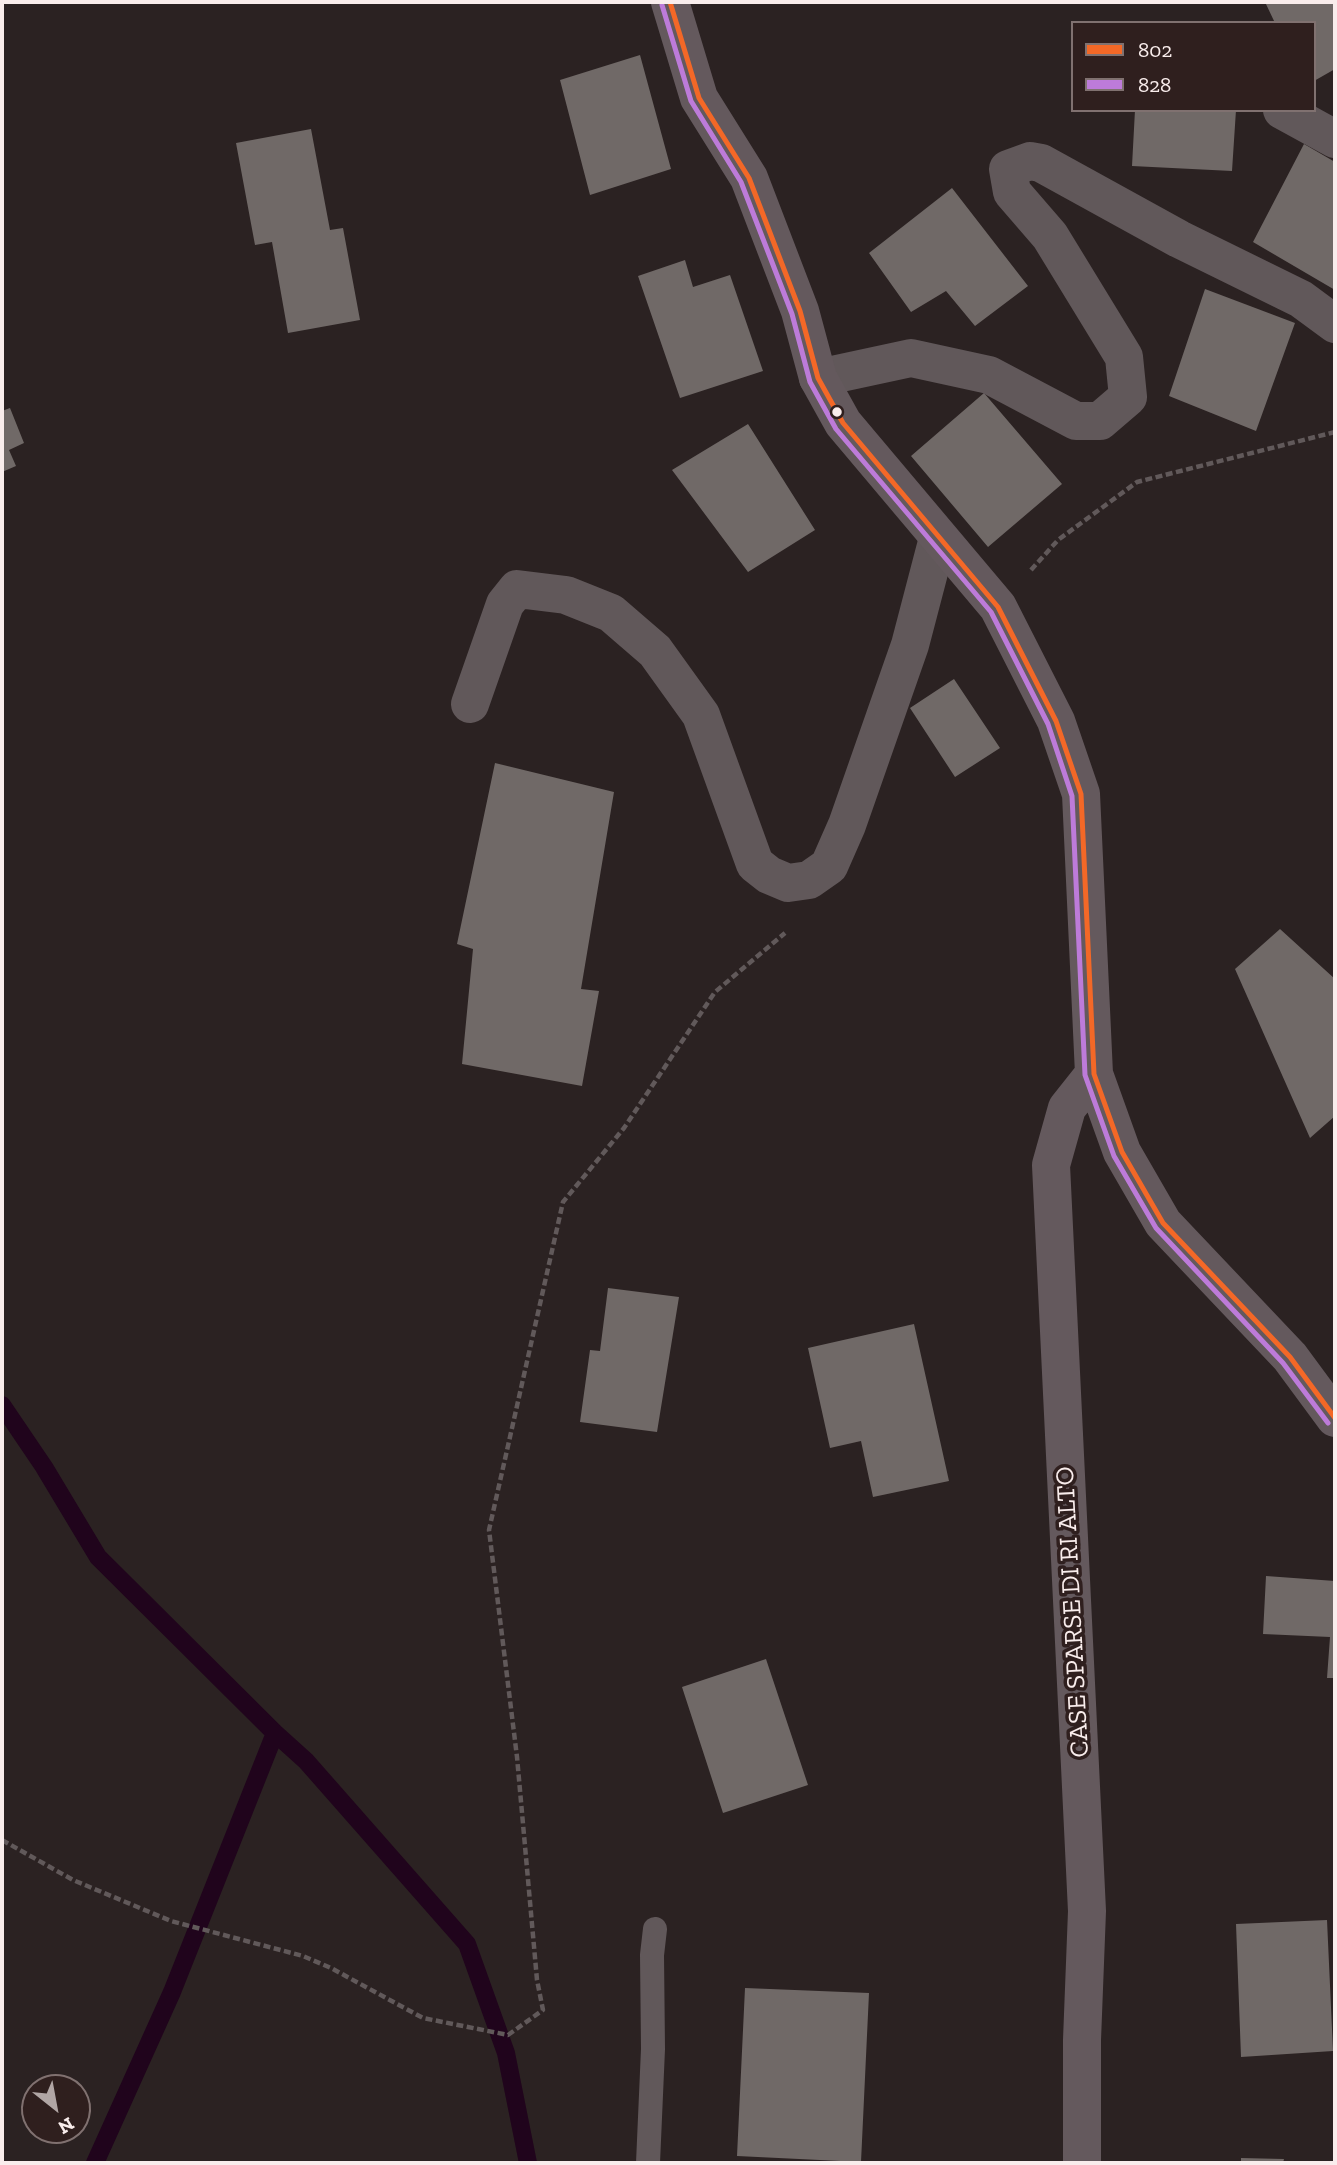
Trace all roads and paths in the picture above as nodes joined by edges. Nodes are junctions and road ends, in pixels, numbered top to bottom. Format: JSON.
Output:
{"nodes":[{"id":1,"x":670,"y":2,"type":"edge"},
{"id":2,"x":1286,"y":112,"type":"edge"},
{"id":3,"x":1335,"y":139,"type":"edge"},
{"id":4,"x":1335,"y":324,"type":"edge"},
{"id":5,"x":818,"y":378,"type":"junction"},
{"id":6,"x":1335,"y":432,"type":"edge"},
{"id":7,"x":938,"y":538,"type":"junction"},
{"id":8,"x":998,"y":607,"type":"junction"},
{"id":9,"x":470,"y":704,"type":"dead end"},
{"id":10,"x":794,"y":925,"type":"dead end"},
{"id":11,"x":1094,"y":1073,"type":"junction"},
{"id":12,"x":1335,"y":1418,"type":"edge"},
{"id":13,"x":2,"y":1840,"type":"edge"},
{"id":14,"x":655,"y":1928,"type":"dead end"},
{"id":15,"x":649,"y":2163,"type":"edge"},
{"id":16,"x":1082,"y":2163,"type":"edge"}],
"edges":[{"from":1,"to":5,"type":"street"},
{"from":2,"to":3,"type":"street"},
{"from":4,"to":5,"type":"street"},
{"from":5,"to":7,"type":"street"},
{"from":6,"to":8,"type":"path"},
{"from":7,"to":8,"type":"street"},
{"from":7,"to":9,"type":"street"},
{"from":8,"to":11,"type":"street"},
{"from":10,"to":13,"type":"path"},
{"from":11,"to":12,"type":"street"},
{"from":11,"to":16,"type":"street","name":"CASE SPARSE DI RI ALTO"},
{"from":14,"to":15,"type":"lane"}]}
